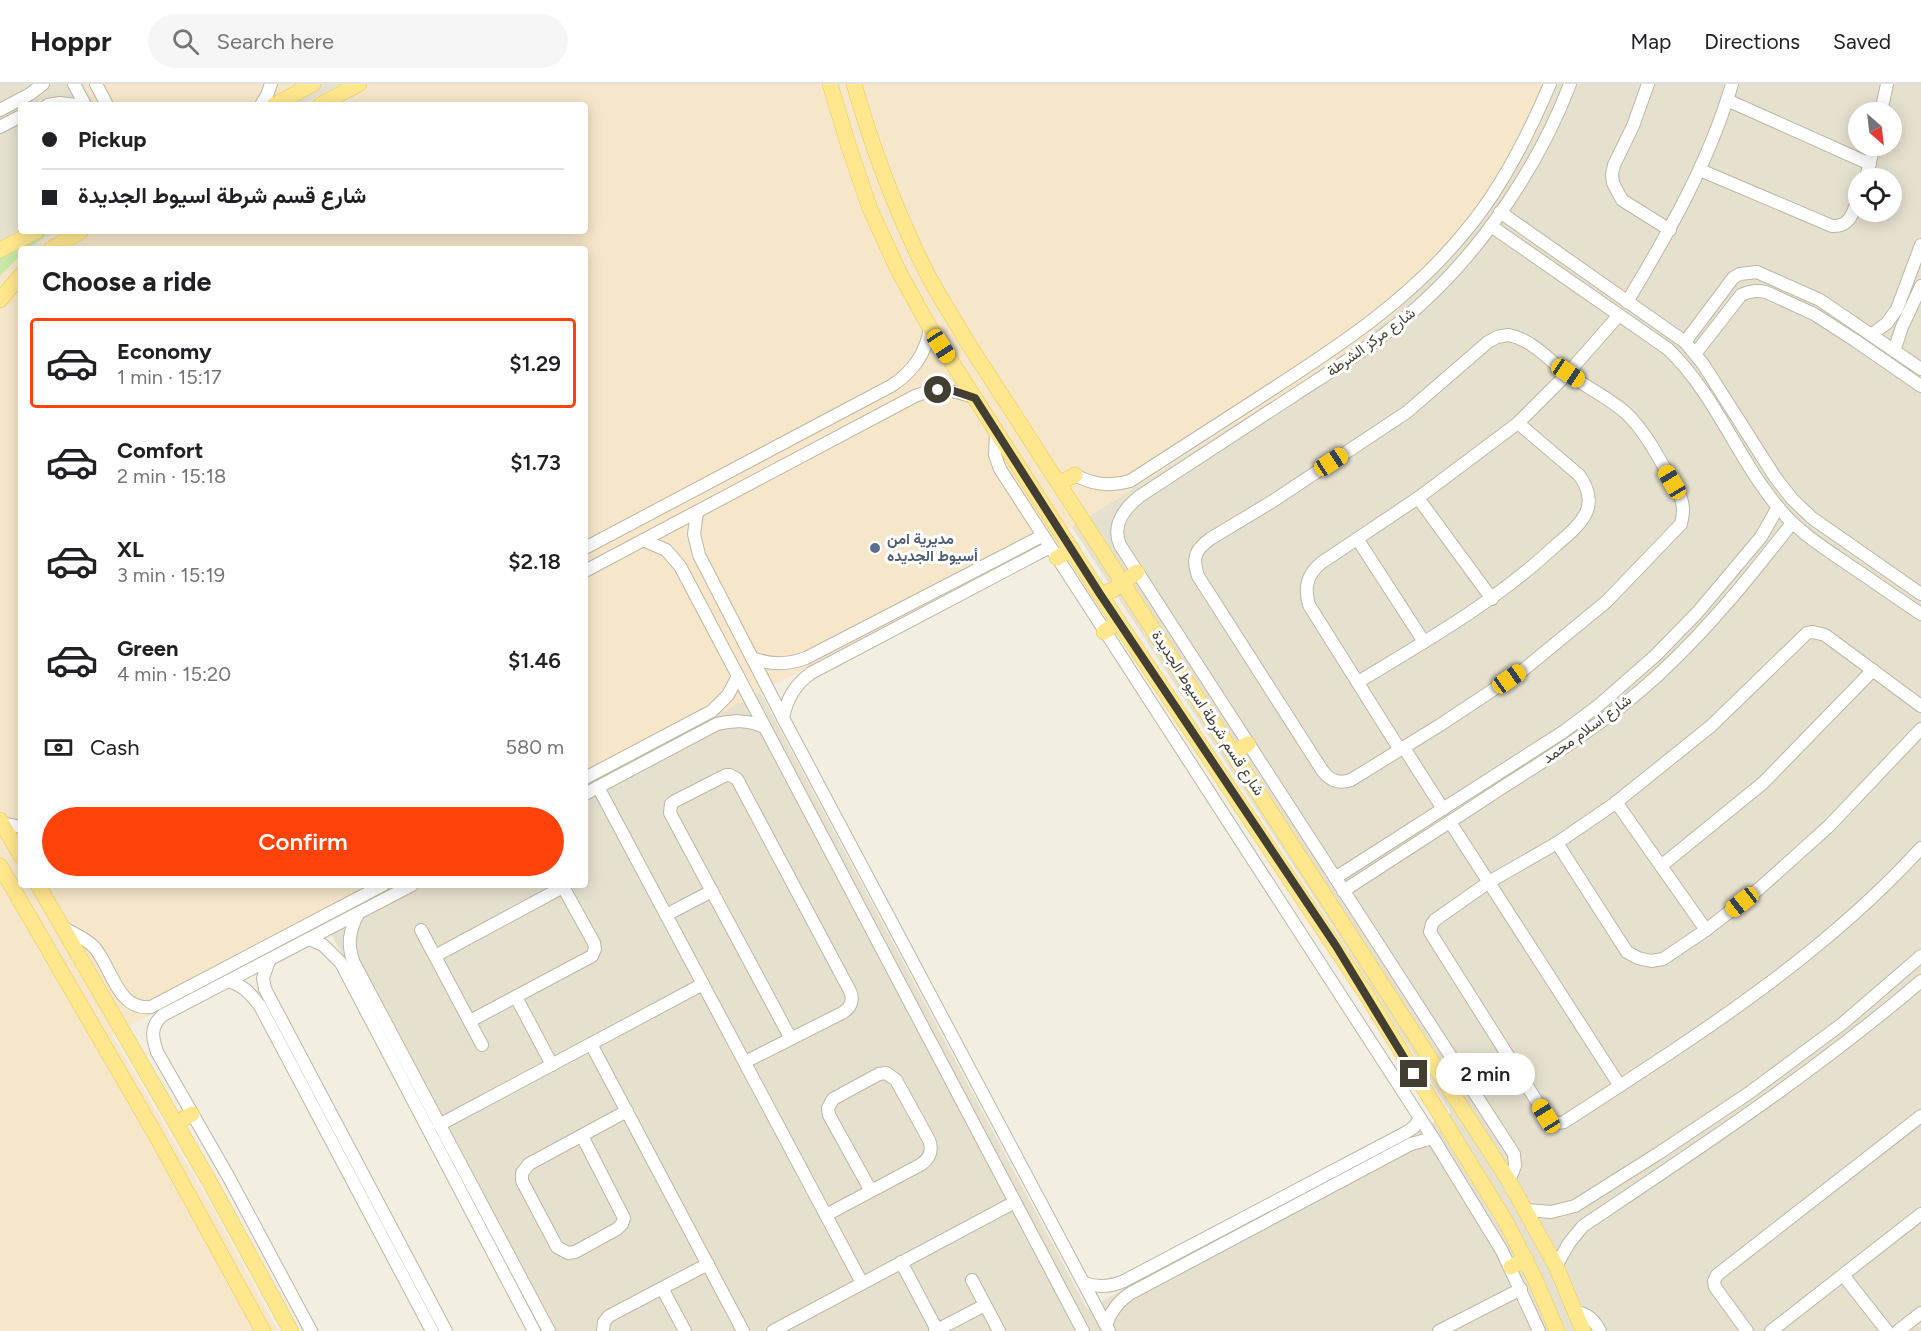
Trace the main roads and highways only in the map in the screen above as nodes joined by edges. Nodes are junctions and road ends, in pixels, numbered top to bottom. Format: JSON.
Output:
{"nodes":[{"id":1,"x":314,"y":84,"type":"edge"},
{"id":2,"x":359,"y":84,"type":"edge"},
{"id":3,"x":830,"y":84,"type":"edge"},
{"id":4,"x":854,"y":84,"type":"edge"},
{"id":5,"x":280,"y":102,"type":"edge"},
{"id":6,"x":326,"y":102,"type":"edge"},
{"id":7,"x":869,"y":135,"type":"junction"},
{"id":8,"x":847,"y":141,"type":"junction"},
{"id":9,"x":878,"y":161,"type":"junction"},
{"id":10,"x":856,"y":169,"type":"junction"},
{"id":11,"x":30,"y":234,"type":"edge"},
{"id":12,"x":76,"y":234,"type":"edge"},
{"id":13,"x":56,"y":246,"type":"edge"},
{"id":14,"x":0,"y":250,"type":"edge"},
{"id":15,"x":18,"y":279,"type":"edge"},
{"id":16,"x":0,"y":300,"type":"edge"},
{"id":17,"x":1075,"y":475,"type":"road end"},
{"id":18,"x":1060,"y":483,"type":"junction"},
{"id":19,"x":1072,"y":549,"type":"junction"},
{"id":20,"x":1053,"y":553,"type":"road end"},
{"id":21,"x":1137,"y":572,"type":"road end"},
{"id":22,"x":1124,"y":581,"type":"junction"},
{"id":23,"x":1100,"y":594,"type":"junction"},
{"id":24,"x":1119,"y":622,"type":"junction"},
{"id":25,"x":1104,"y":632,"type":"road end"},
{"id":26,"x":1162,"y":642,"type":"junction"},
{"id":27,"x":1142,"y":654,"type":"junction"},
{"id":28,"x":1248,"y":744,"type":"road end"},
{"id":29,"x":1233,"y":753,"type":"junction"},
{"id":30,"x":1,"y":821,"type":"edge"},
{"id":31,"x":18,"y":851,"type":"edge"},
{"id":32,"x":0,"y":866,"type":"edge"},
{"id":33,"x":42,"y":889,"type":"edge"},
{"id":34,"x":62,"y":927,"type":"junction"},
{"id":35,"x":42,"y":938,"type":"junction"},
{"id":36,"x":1382,"y":982,"type":"junction"},
{"id":37,"x":1366,"y":994,"type":"junction"},
{"id":38,"x":192,"y":1114,"type":"road end"},
{"id":39,"x":176,"y":1123,"type":"junction"},
{"id":40,"x":208,"y":1179,"type":"junction"},
{"id":41,"x":186,"y":1191,"type":"junction"},
{"id":42,"x":1526,"y":1259,"type":"junction"},
{"id":43,"x":1511,"y":1267,"type":"road end"},
{"id":44,"x":1576,"y":1312,"type":"junction"},
{"id":45,"x":1555,"y":1326,"type":"edge"},
{"id":46,"x":263,"y":1331,"type":"edge"},
{"id":47,"x":291,"y":1331,"type":"edge"},
{"id":48,"x":1583,"y":1331,"type":"edge"}],
"edges":[{"from":1,"to":5,"type":"main road"},
{"from":2,"to":6,"type":"main road"},
{"from":3,"to":8,"type":"main road","name":"شارع قسم شرطة اسيوط الجديدة"},
{"from":4,"to":7,"type":"main road","name":"شارع قسم شرطة اسيوط الجديدة"},
{"from":7,"to":8,"type":"main road"},
{"from":7,"to":9,"type":"main road","name":"شارع قسم شرطة اسيوط الجديدة"},
{"from":8,"to":10,"type":"main road","name":"شارع قسم شرطة اسيوط الجديدة"},
{"from":9,"to":10,"type":"main road"},
{"from":9,"to":18,"type":"main road","name":"شارع قسم شرطة اسيوط الجديدة"},
{"from":10,"to":19,"type":"main road","name":"شارع قسم شرطة اسيوط الجديدة"},
{"from":11,"to":14,"type":"main road"},
{"from":12,"to":13,"type":"main road"},
{"from":15,"to":16,"type":"main road"},
{"from":17,"to":18,"type":"main road"},
{"from":18,"to":22,"type":"main road","name":"شارع قسم شرطة اسيوط الجديدة"},
{"from":19,"to":20,"type":"main road"},
{"from":19,"to":23,"type":"main road","name":"شارع قسم شرطة اسيوط الجديدة"},
{"from":21,"to":22,"type":"main road"},
{"from":22,"to":23,"type":"main road"},
{"from":22,"to":26,"type":"main road","name":"شارع قسم شرطة اسيوط الجديدة"},
{"from":23,"to":24,"type":"main road","name":"شارع قسم شرطة اسيوط الجديدة"},
{"from":24,"to":25,"type":"main road"},
{"from":24,"to":27,"type":"main road","name":"شارع قسم شرطة اسيوط الجديدة"},
{"from":26,"to":27,"type":"main road"},
{"from":26,"to":29,"type":"main road","name":"شارع قسم شرطة اسيوط الجديدة"},
{"from":27,"to":37,"type":"main road","name":"شارع قسم شرطة اسيوط الجديدة"},
{"from":28,"to":29,"type":"main road"},
{"from":29,"to":36,"type":"main road","name":"شارع قسم شرطة اسيوط الجديدة"},
{"from":30,"to":31,"type":"main road"},
{"from":32,"to":35,"type":"main road"},
{"from":33,"to":34,"type":"main road"},
{"from":34,"to":35,"type":"main road"},
{"from":34,"to":39,"type":"main road"},
{"from":35,"to":41,"type":"main road"},
{"from":36,"to":37,"type":"main road"},
{"from":36,"to":44,"type":"main road","name":"شارع قسم شرطة اسيوط الجديدة"},
{"from":37,"to":42,"type":"main road","name":"شارع قسم شرطة اسيوط الجديدة"},
{"from":38,"to":39,"type":"main road"},
{"from":39,"to":40,"type":"main road"},
{"from":40,"to":41,"type":"main road"},
{"from":40,"to":47,"type":"main road"},
{"from":41,"to":46,"type":"main road"},
{"from":42,"to":43,"type":"main road"},
{"from":42,"to":45,"type":"main road","name":"شارع قسم شرطة اسيوط الجديدة"},
{"from":44,"to":45,"type":"main road"},
{"from":44,"to":48,"type":"main road","name":"شارع قسم شرطة اسيوط الجديدة"}]}
